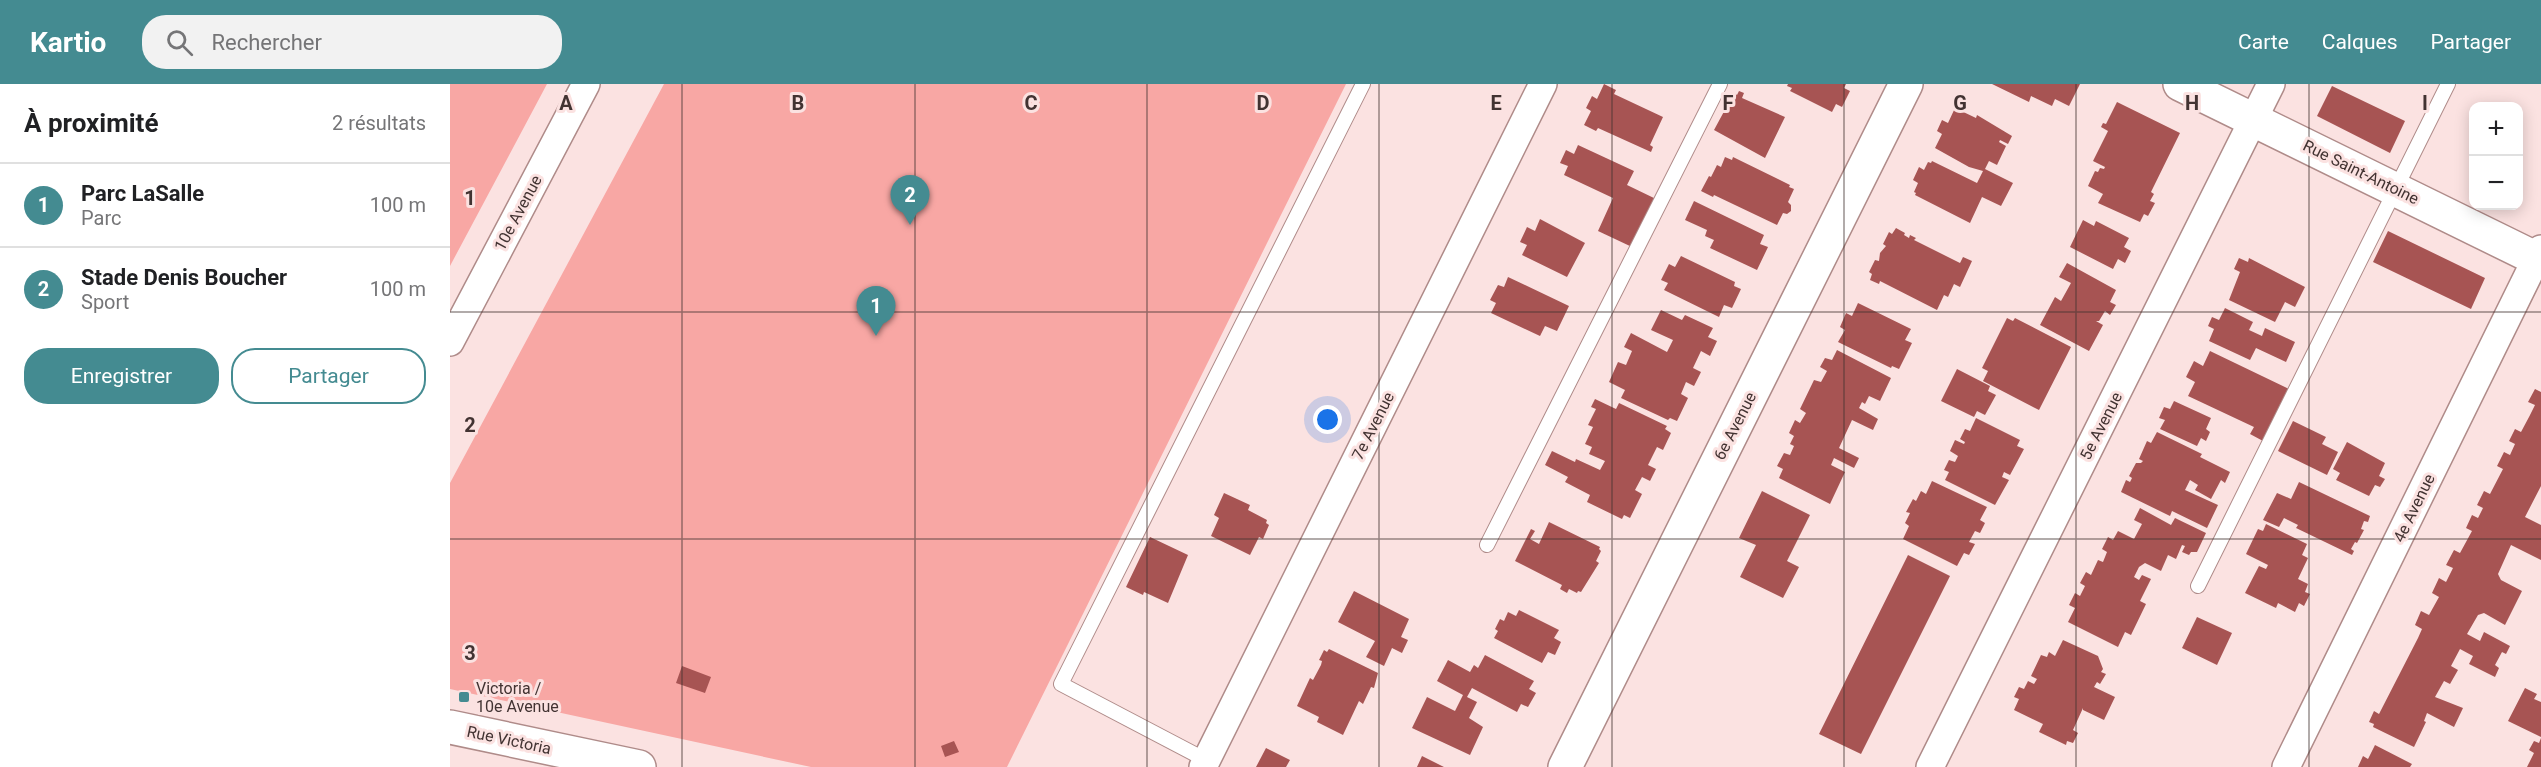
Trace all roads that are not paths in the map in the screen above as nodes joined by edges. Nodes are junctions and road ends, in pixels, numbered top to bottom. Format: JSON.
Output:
{"nodes":[{"id":1,"x":586,"y":84,"type":"edge"},
{"id":2,"x":1363,"y":84,"type":"edge"},
{"id":3,"x":1543,"y":84,"type":"edge"},
{"id":4,"x":1720,"y":84,"type":"edge"},
{"id":5,"x":1906,"y":84,"type":"edge"},
{"id":6,"x":2180,"y":84,"type":"edge"},
{"id":7,"x":2271,"y":84,"type":"edge"},
{"id":8,"x":2448,"y":84,"type":"edge"},
{"id":9,"x":2253,"y":120,"type":"junction"},
{"id":10,"x":2396,"y":189,"type":"junction"},
{"id":11,"x":2539,"y":256,"type":"edge"},
{"id":12,"x":450,"y":342,"type":"edge"},
{"id":13,"x":1487,"y":545,"type":"dead end"},
{"id":14,"x":2198,"y":586,"type":"dead end"},
{"id":15,"x":450,"y":727,"type":"edge"},
{"id":16,"x":1204,"y":764,"type":"edge"},
{"id":17,"x":639,"y":767,"type":"edge"},
{"id":18,"x":1565,"y":767,"type":"edge"},
{"id":19,"x":1930,"y":767,"type":"edge"},
{"id":20,"x":2286,"y":767,"type":"edge"}],
"edges":[{"from":1,"to":12,"type":"street","name":"10e Avenue"},
{"from":2,"to":16,"type":"lane"},
{"from":3,"to":16,"type":"street","name":"7e Avenue"},
{"from":4,"to":13,"type":"lane"},
{"from":5,"to":18,"type":"street","name":"6e Avenue"},
{"from":6,"to":9,"type":"street","name":"Rue Saint-Antoine"},
{"from":7,"to":9,"type":"street","name":"5e Avenue"},
{"from":8,"to":10,"type":"lane"},
{"from":9,"to":10,"type":"street","name":"Rue Saint-Antoine"},
{"from":9,"to":19,"type":"street","name":"5e Avenue"},
{"from":10,"to":11,"type":"street","name":"Rue Saint-Antoine"},
{"from":10,"to":14,"type":"lane"},
{"from":11,"to":20,"type":"street","name":"4e Avenue"},
{"from":15,"to":17,"type":"street","name":"Rue Victoria"}]}
